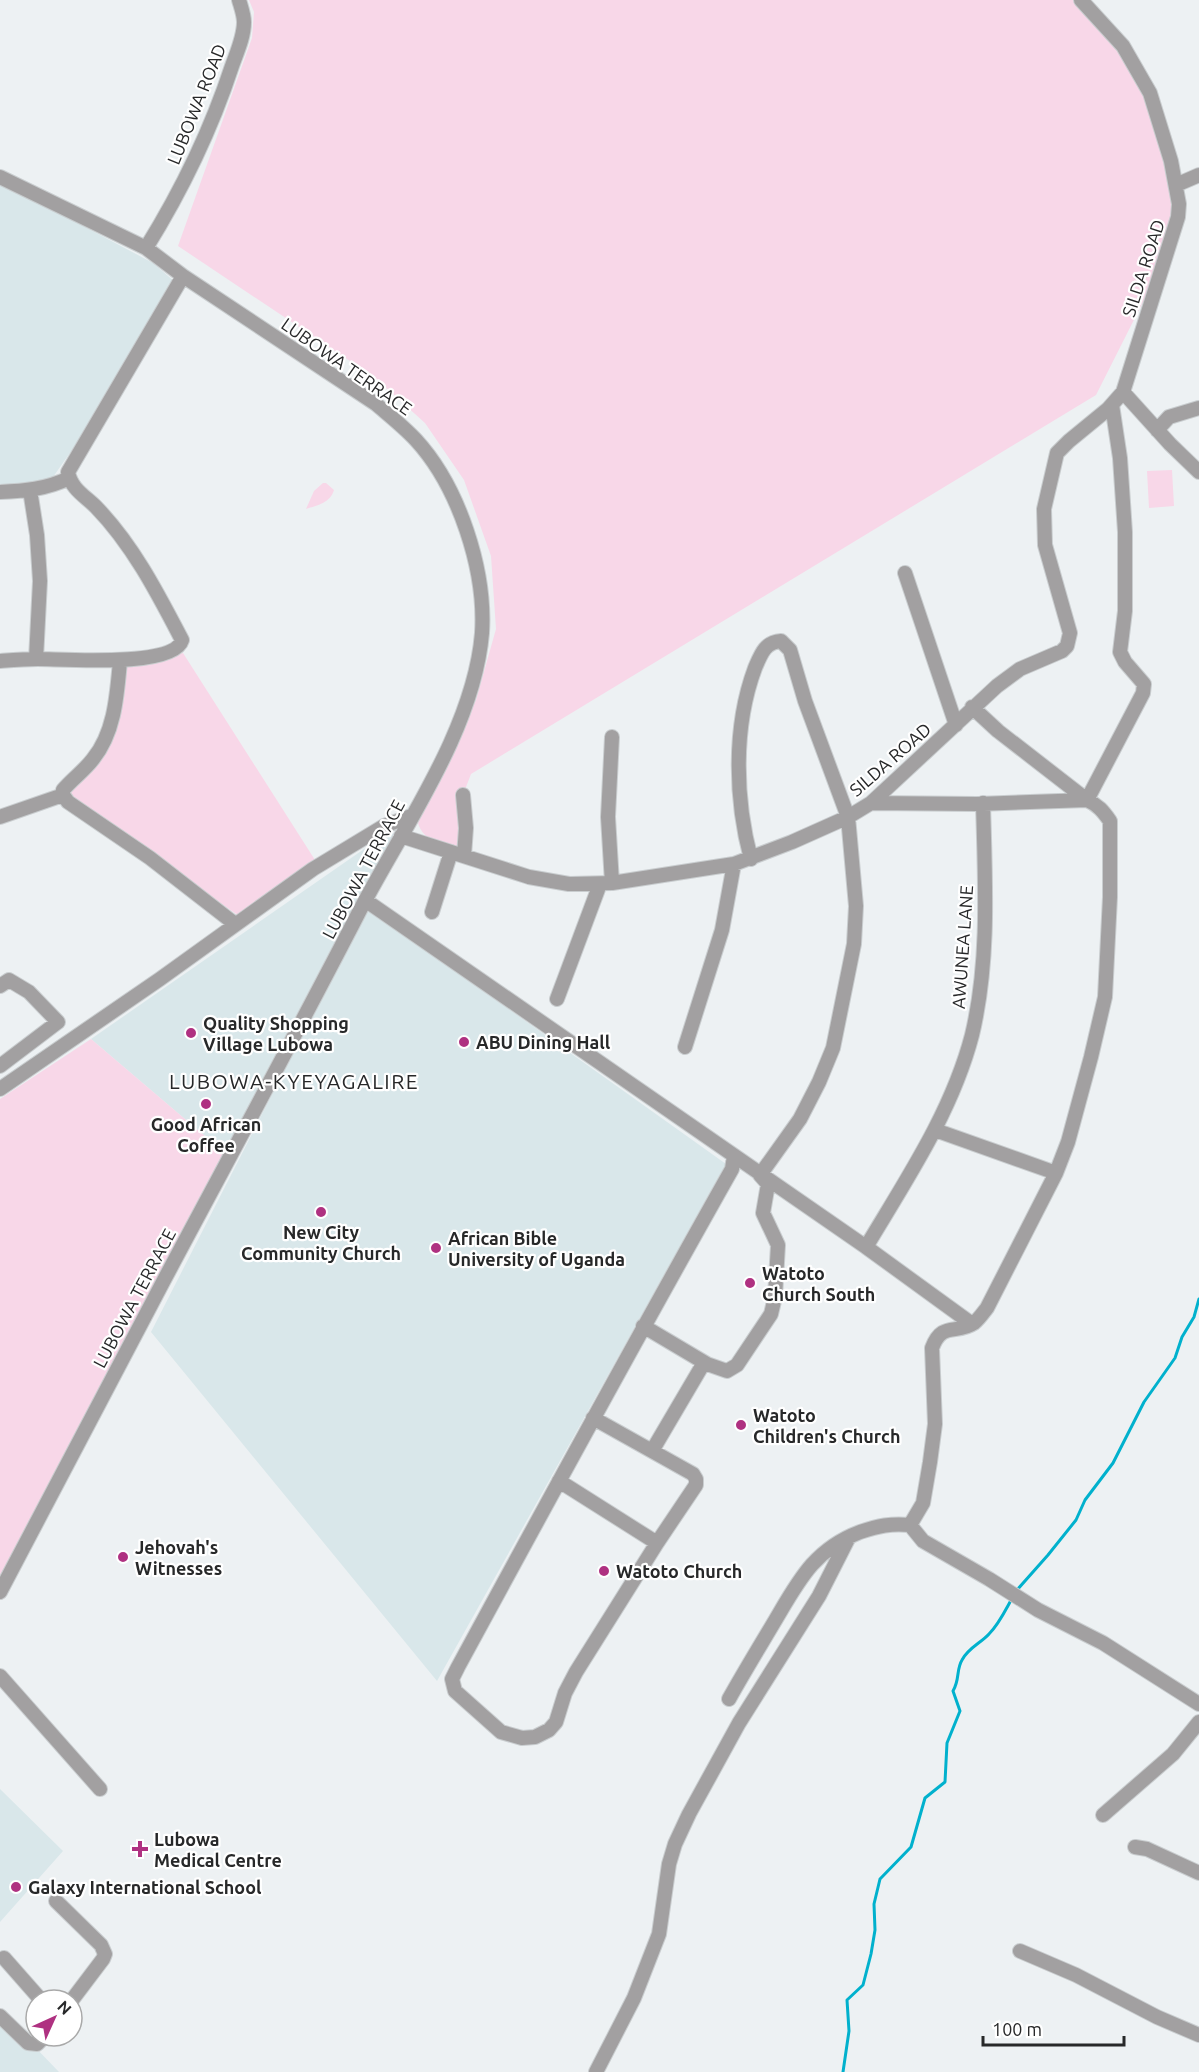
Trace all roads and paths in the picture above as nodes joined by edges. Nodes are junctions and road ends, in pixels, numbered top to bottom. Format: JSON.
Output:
{"nodes":[{"id":1,"x":239,"y":0,"type":"edge"},
{"id":2,"x":1081,"y":0,"type":"edge"},
{"id":3,"x":1199,"y":175,"type":"edge"},
{"id":4,"x":0,"y":177,"type":"edge"},
{"id":5,"x":1176,"y":185,"type":"junction"},
{"id":6,"x":146,"y":248,"type":"junction"},
{"id":7,"x":183,"y":276,"type":"junction"},
{"id":8,"x":1123,"y":392,"type":"junction"},
{"id":9,"x":1112,"y":405,"type":"junction"},
{"id":10,"x":1199,"y":408,"type":"edge"},
{"id":11,"x":1157,"y":430,"type":"junction"},
{"id":12,"x":1199,"y":472,"type":"edge"},
{"id":13,"x":69,"y":478,"type":"junction"},
{"id":14,"x":30,"y":490,"type":"junction"},
{"id":15,"x":0,"y":492,"type":"edge"},
{"id":16,"x":905,"y":573,"type":"dead end"},
{"id":17,"x":36,"y":659,"type":"junction"},
{"id":18,"x":0,"y":661,"type":"edge"},
{"id":19,"x":120,"y":661,"type":"junction"},
{"id":20,"x":972,"y":707,"type":"junction"},
{"id":21,"x":956,"y":725,"type":"junction"},
{"id":22,"x":612,"y":737,"type":"dead end"},
{"id":23,"x":63,"y":795,"type":"junction"},
{"id":24,"x":463,"y":795,"type":"dead end"},
{"id":25,"x":1087,"y":800,"type":"junction"},
{"id":26,"x":871,"y":803,"type":"junction"},
{"id":27,"x":983,"y":803,"type":"junction"},
{"id":28,"x":411,"y":816,"type":"junction"},
{"id":29,"x":0,"y":817,"type":"edge"},
{"id":30,"x":848,"y":817,"type":"junction"},
{"id":31,"x":401,"y":836,"type":"junction"},
{"id":32,"x":458,"y":854,"type":"junction"},
{"id":33,"x":751,"y":859,"type":"junction"},
{"id":34,"x":734,"y":864,"type":"junction"},
{"id":35,"x":606,"y":883,"type":"junction"},
{"id":36,"x":365,"y":900,"type":"junction"},
{"id":37,"x":432,"y":912,"type":"dead end"},
{"id":38,"x":235,"y":924,"type":"junction"},
{"id":39,"x":0,"y":986,"type":"edge"},
{"id":40,"x":557,"y":999,"type":"dead end"},
{"id":41,"x":685,"y":1047,"type":"dead end"},
{"id":42,"x":0,"y":1066,"type":"edge"},
{"id":43,"x":0,"y":1089,"type":"edge"},
{"id":44,"x":935,"y":1130,"type":"junction"},
{"id":45,"x":734,"y":1156,"type":"junction"},
{"id":46,"x":1056,"y":1173,"type":"junction"},
{"id":47,"x":760,"y":1174,"type":"junction"},
{"id":48,"x":866,"y":1247,"type":"junction"},
{"id":49,"x":972,"y":1324,"type":"junction"},
{"id":50,"x":643,"y":1326,"type":"junction"},
{"id":51,"x":706,"y":1364,"type":"junction"},
{"id":52,"x":593,"y":1418,"type":"junction"},
{"id":53,"x":652,"y":1451,"type":"junction"},
{"id":54,"x":559,"y":1481,"type":"junction"},
{"id":55,"x":910,"y":1526,"type":"junction"},
{"id":56,"x":849,"y":1536,"type":"junction"},
{"id":57,"x":657,"y":1543,"type":"junction"},
{"id":58,"x":0,"y":1592,"type":"edge"},
{"id":59,"x":0,"y":1676,"type":"edge"},
{"id":60,"x":729,"y":1699,"type":"dead end"},
{"id":61,"x":1199,"y":1704,"type":"edge"},
{"id":62,"x":1199,"y":1722,"type":"edge"},
{"id":63,"x":100,"y":1789,"type":"dead end"},
{"id":64,"x":1104,"y":1815,"type":"dead end"},
{"id":65,"x":1135,"y":1847,"type":"dead end"},
{"id":66,"x":1199,"y":1873,"type":"edge"},
{"id":67,"x":56,"y":1902,"type":"dead end"},
{"id":68,"x":1020,"y":1951,"type":"dead end"},
{"id":69,"x":4,"y":1958,"type":"dead end"},
{"id":70,"x":30,"y":1988,"type":"edge"},
{"id":71,"x":81,"y":1988,"type":"edge"},
{"id":72,"x":0,"y":2016,"type":"edge"},
{"id":73,"x":1199,"y":2035,"type":"edge"},
{"id":74,"x":24,"y":2039,"type":"edge"},
{"id":75,"x":596,"y":2072,"type":"edge"}],
"edges":[{"from":1,"to":6,"type":"street","name":"LUBOWA ROAD"},
{"from":2,"to":5,"type":"street","name":"SILDA ROAD"},
{"from":3,"to":5,"type":"street"},
{"from":4,"to":6,"type":"street","name":"LUBOWA TERRACE"},
{"from":5,"to":8,"type":"street","name":"SILDA ROAD"},
{"from":6,"to":7,"type":"street","name":"LUBOWA TERRACE"},
{"from":7,"to":13,"type":"street"},
{"from":7,"to":28,"type":"street","name":"LUBOWA TERRACE"},
{"from":8,"to":9,"type":"street","name":"SILDA ROAD"},
{"from":8,"to":11,"type":"street"},
{"from":9,"to":20,"type":"street","name":"SILDA ROAD"},
{"from":9,"to":25,"type":"street"},
{"from":10,"to":11,"type":"street"},
{"from":11,"to":12,"type":"street"},
{"from":13,"to":14,"type":"street"},
{"from":13,"to":19,"type":"street"},
{"from":14,"to":15,"type":"street"},
{"from":14,"to":17,"type":"street"},
{"from":16,"to":21,"type":"street"},
{"from":17,"to":18,"type":"street"},
{"from":17,"to":19,"type":"street"},
{"from":19,"to":23,"type":"street"},
{"from":20,"to":21,"type":"street","name":"SILDA ROAD"},
{"from":20,"to":25,"type":"street"},
{"from":21,"to":26,"type":"street","name":"SILDA ROAD"},
{"from":22,"to":35,"type":"street"},
{"from":23,"to":29,"type":"street"},
{"from":23,"to":38,"type":"street"},
{"from":24,"to":32,"type":"street"},
{"from":25,"to":27,"type":"street"},
{"from":25,"to":46,"type":"street"},
{"from":26,"to":27,"type":"street"},
{"from":26,"to":30,"type":"street","name":"SILDA ROAD"},
{"from":27,"to":44,"type":"street","name":"AWUNEA LANE"},
{"from":28,"to":31,"type":"street","name":"LUBOWA TERRACE"},
{"from":28,"to":38,"type":"street"},
{"from":30,"to":33,"type":"street","name":"SILDA ROAD"},
{"from":30,"to":33,"type":"street"},
{"from":30,"to":47,"type":"street"},
{"from":31,"to":32,"type":"street","name":"SILDA ROAD"},
{"from":31,"to":36,"type":"street","name":"LUBOWA TERRACE"},
{"from":32,"to":35,"type":"street","name":"SILDA ROAD"},
{"from":32,"to":37,"type":"street"},
{"from":33,"to":34,"type":"street","name":"SILDA ROAD"},
{"from":34,"to":35,"type":"street","name":"SILDA ROAD"},
{"from":34,"to":41,"type":"street"},
{"from":35,"to":40,"type":"street"},
{"from":36,"to":45,"type":"street"},
{"from":36,"to":58,"type":"street","name":"LUBOWA TERRACE"},
{"from":38,"to":43,"type":"street"},
{"from":39,"to":42,"type":"street"},
{"from":44,"to":46,"type":"street"},
{"from":44,"to":48,"type":"street","name":"AWUNEA LANE"},
{"from":45,"to":47,"type":"street"},
{"from":45,"to":50,"type":"street"},
{"from":46,"to":49,"type":"street"},
{"from":47,"to":48,"type":"street"},
{"from":47,"to":51,"type":"street"},
{"from":48,"to":49,"type":"street"},
{"from":49,"to":55,"type":"street"},
{"from":50,"to":51,"type":"street"},
{"from":50,"to":52,"type":"street"},
{"from":51,"to":53,"type":"street"},
{"from":52,"to":53,"type":"street"},
{"from":52,"to":54,"type":"street"},
{"from":53,"to":57,"type":"street"},
{"from":54,"to":57,"type":"street"},
{"from":54,"to":57,"type":"street"},
{"from":55,"to":56,"type":"street"},
{"from":55,"to":61,"type":"street"},
{"from":56,"to":60,"type":"street"},
{"from":56,"to":75,"type":"street"},
{"from":59,"to":63,"type":"street"},
{"from":62,"to":64,"type":"street"},
{"from":65,"to":66,"type":"street"},
{"from":67,"to":71,"type":"street"},
{"from":68,"to":73,"type":"street"},
{"from":69,"to":70,"type":"street"},
{"from":72,"to":74,"type":"street"}]}
